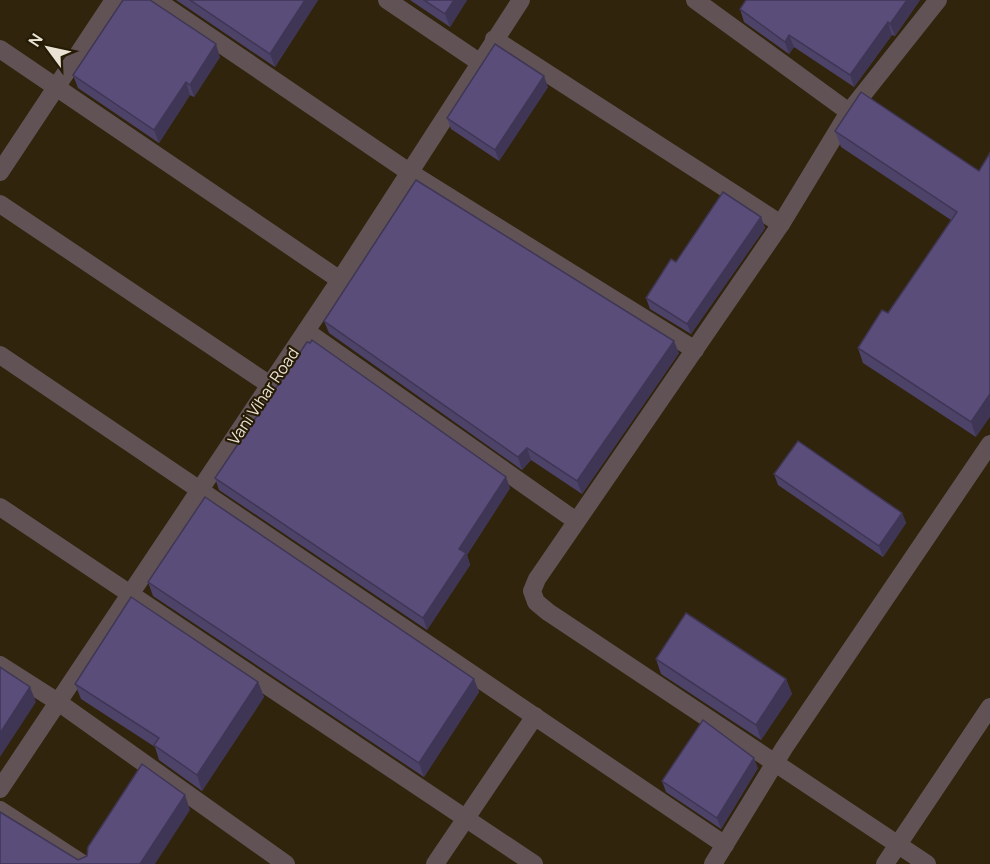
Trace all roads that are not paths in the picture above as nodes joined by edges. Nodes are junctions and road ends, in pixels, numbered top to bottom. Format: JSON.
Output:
{"nodes":[{"id":1,"x":114,"y":0,"type":"edge"},
{"id":2,"x":156,"y":0,"type":"edge"},
{"id":3,"x":387,"y":0,"type":"edge"},
{"id":4,"x":521,"y":0,"type":"edge"},
{"id":5,"x":695,"y":0,"type":"edge"},
{"id":6,"x":931,"y":2,"type":"edge"},
{"id":7,"x":494,"y":39,"type":"junction"},
{"id":8,"x":0,"y":49,"type":"edge"},
{"id":9,"x":479,"y":62,"type":"junction"},
{"id":10,"x":55,"y":87,"type":"junction"},
{"id":11,"x":849,"y":112,"type":"junction"},
{"id":12,"x":0,"y":172,"type":"edge"},
{"id":13,"x":409,"y":172,"type":"junction"},
{"id":14,"x":0,"y":204,"type":"edge"},
{"id":15,"x":781,"y":224,"type":"junction"},
{"id":16,"x":340,"y":280,"type":"junction"},
{"id":17,"x":306,"y":331,"type":"junction"},
{"id":18,"x":695,"y":350,"type":"junction"},
{"id":19,"x":0,"y":355,"type":"edge"},
{"id":20,"x":270,"y":385,"type":"junction"},
{"id":21,"x":990,"y":444,"type":"edge"},
{"id":22,"x":201,"y":489,"type":"junction"},
{"id":23,"x":0,"y":507,"type":"edge"},
{"id":24,"x":576,"y":521,"type":"junction"},
{"id":25,"x":129,"y":595,"type":"junction"},
{"id":26,"x":0,"y":665,"type":"edge"},
{"id":27,"x":58,"y":702,"type":"junction"},
{"id":28,"x":990,"y":707,"type":"edge"},
{"id":29,"x":535,"y":716,"type":"junction"},
{"id":30,"x":775,"y":762,"type":"junction"},
{"id":31,"x":0,"y":789,"type":"edge"},
{"id":32,"x":0,"y":810,"type":"edge"},
{"id":33,"x":466,"y":818,"type":"junction"},
{"id":34,"x":898,"y":844,"type":"junction"},
{"id":35,"x":724,"y":845,"type":"junction"},
{"id":36,"x":83,"y":864,"type":"edge"},
{"id":37,"x":286,"y":864,"type":"edge"},
{"id":38,"x":435,"y":864,"type":"edge"},
{"id":39,"x":534,"y":864,"type":"edge"},
{"id":40,"x":713,"y":864,"type":"edge"},
{"id":41,"x":885,"y":864,"type":"edge"},
{"id":42,"x":927,"y":864,"type":"edge"}],
"edges":[{"from":1,"to":10,"type":"street"},
{"from":2,"to":13,"type":"street"},
{"from":3,"to":9,"type":"street"},
{"from":4,"to":7,"type":"street","name":"Vani Vihar Road"},
{"from":5,"to":11,"type":"street"},
{"from":6,"to":11,"type":"street"},
{"from":7,"to":9,"type":"street","name":"Vani Vihar Road"},
{"from":7,"to":15,"type":"street"},
{"from":8,"to":10,"type":"street"},
{"from":9,"to":13,"type":"street","name":"Vani Vihar Road"},
{"from":10,"to":12,"type":"street"},
{"from":10,"to":16,"type":"street"},
{"from":11,"to":15,"type":"street"},
{"from":13,"to":16,"type":"street","name":"Vani Vihar Road"},
{"from":13,"to":18,"type":"street"},
{"from":14,"to":20,"type":"street"},
{"from":15,"to":18,"type":"street"},
{"from":16,"to":17,"type":"street","name":"Vani Vihar Road"},
{"from":17,"to":20,"type":"street","name":"Vani Vihar Road"},
{"from":17,"to":24,"type":"street"},
{"from":18,"to":24,"type":"street"},
{"from":19,"to":22,"type":"street"},
{"from":20,"to":22,"type":"street","name":"Vani Vihar Road"},
{"from":21,"to":30,"type":"street"},
{"from":22,"to":25,"type":"street","name":"Vani Vihar Road"},
{"from":22,"to":29,"type":"street"},
{"from":23,"to":25,"type":"street"},
{"from":24,"to":30,"type":"street"},
{"from":25,"to":27,"type":"street","name":"Vani Vihar Road"},
{"from":25,"to":33,"type":"street"},
{"from":26,"to":27,"type":"street"},
{"from":27,"to":31,"type":"street","name":"Vani Vihar Road"},
{"from":27,"to":37,"type":"street"},
{"from":28,"to":34,"type":"street"},
{"from":29,"to":33,"type":"street"},
{"from":29,"to":35,"type":"street"},
{"from":30,"to":34,"type":"street"},
{"from":30,"to":35,"type":"street"},
{"from":32,"to":36,"type":"street"},
{"from":33,"to":38,"type":"street"},
{"from":33,"to":39,"type":"street"},
{"from":34,"to":41,"type":"street"},
{"from":34,"to":42,"type":"street"},
{"from":35,"to":40,"type":"street"}]}
